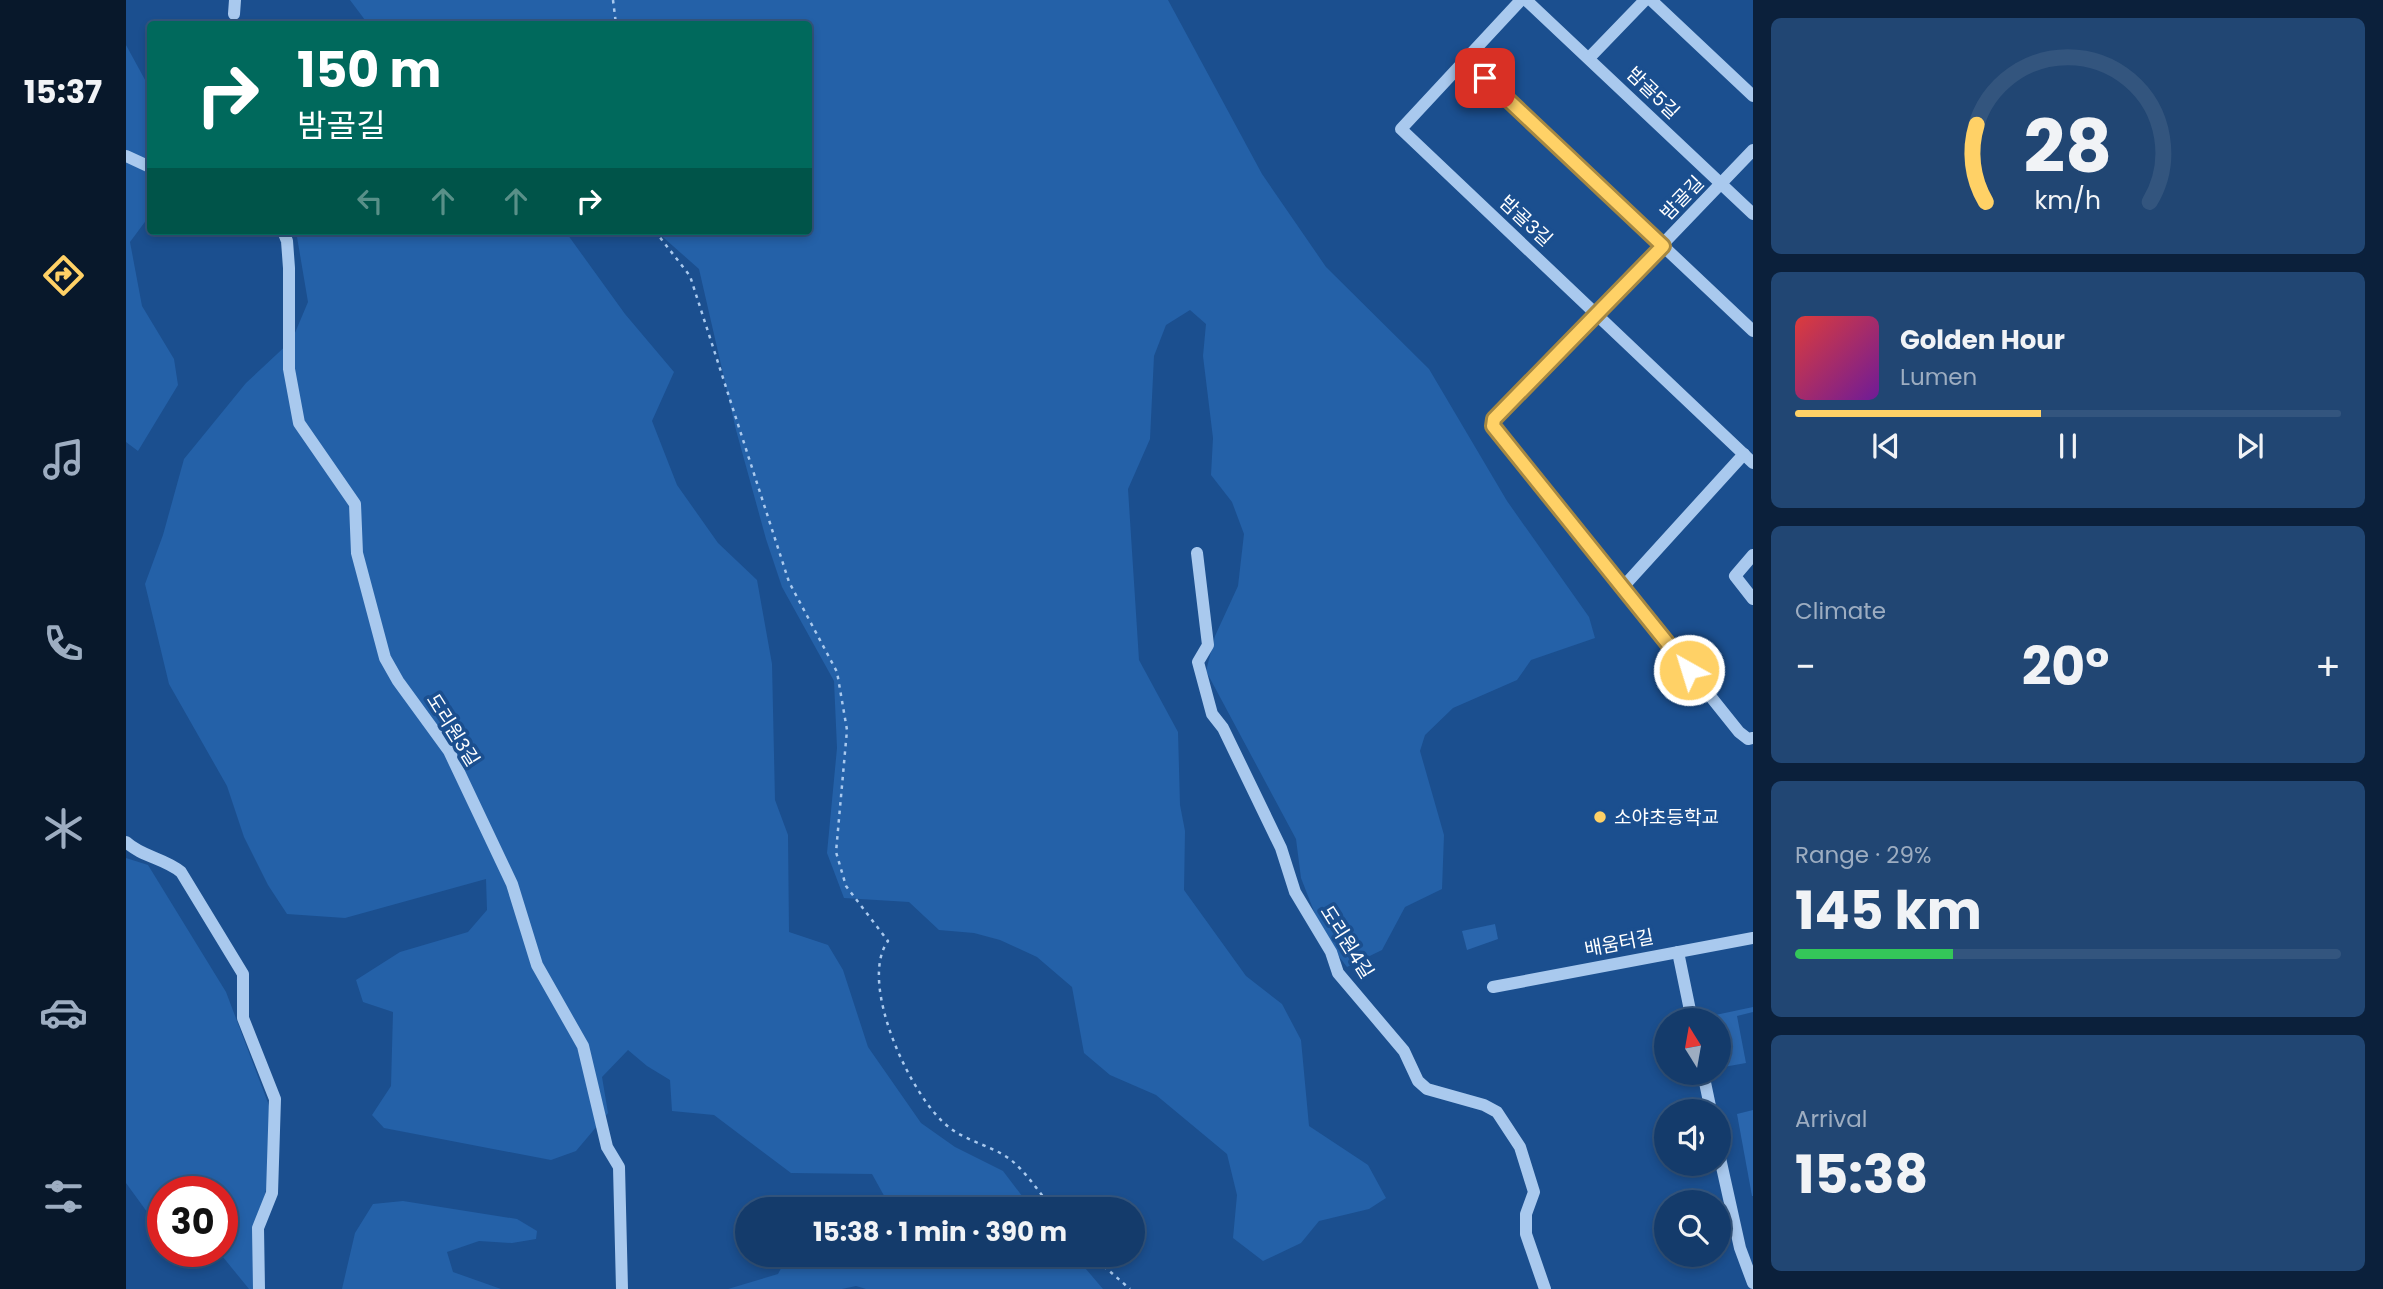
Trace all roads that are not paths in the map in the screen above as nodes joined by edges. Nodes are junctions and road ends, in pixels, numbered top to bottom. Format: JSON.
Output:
{"nodes":[{"id":1,"x":235,"y":0,"type":"edge"},
{"id":2,"x":1521,"y":0,"type":"edge"},
{"id":3,"x":1527,"y":0,"type":"edge"},
{"id":4,"x":1646,"y":0,"type":"edge"},
{"id":5,"x":1651,"y":0,"type":"edge"},
{"id":6,"x":234,"y":14,"type":"dead end"},
{"id":7,"x":1589,"y":58,"type":"junction"},
{"id":8,"x":1465,"y":59,"type":"junction"},
{"id":9,"x":1753,"y":96,"type":"edge"},
{"id":10,"x":1753,"y":150,"type":"edge"},
{"id":11,"x":126,"y":156,"type":"edge"},
{"id":12,"x":147,"y":166,"type":"edge"},
{"id":13,"x":1721,"y":185,"type":"junction"},
{"id":14,"x":1753,"y":214,"type":"edge"},
{"id":15,"x":285,"y":235,"type":"edge"},
{"id":16,"x":1663,"y":246,"type":"junction"},
{"id":17,"x":1596,"y":313,"type":"junction"},
{"id":18,"x":1753,"y":331,"type":"edge"},
{"id":19,"x":1748,"y":458,"type":"edge"},
{"id":20,"x":1197,"y":553,"type":"dead end"},
{"id":21,"x":1753,"y":555,"type":"edge"},
{"id":22,"x":1623,"y":587,"type":"junction"},
{"id":23,"x":1753,"y":598,"type":"edge"},
{"id":24,"x":1753,"y":738,"type":"edge"},
{"id":25,"x":126,"y":842,"type":"edge"},
{"id":26,"x":1753,"y":938,"type":"edge"},
{"id":27,"x":1678,"y":952,"type":"junction"},
{"id":28,"x":1493,"y":987,"type":"dead end"},
{"id":29,"x":1690,"y":1008,"type":"edge"},
{"id":30,"x":1724,"y":1176,"type":"edge"},
{"id":31,"x":1753,"y":1283,"type":"edge"},
{"id":32,"x":259,"y":1289,"type":"edge"},
{"id":33,"x":622,"y":1289,"type":"edge"},
{"id":34,"x":1545,"y":1289,"type":"edge"}],
"edges":[{"from":1,"to":6,"type":"street"},
{"from":2,"to":8,"type":"street","name":"밤골3길"},
{"from":3,"to":7,"type":"street","name":"밤골5길"},
{"from":4,"to":7,"type":"street"},
{"from":5,"to":9,"type":"street"},
{"from":7,"to":13,"type":"street","name":"밤골5길"},
{"from":8,"to":16,"type":"street"},
{"from":8,"to":17,"type":"street","name":"밤골3길"},
{"from":10,"to":13,"type":"street","name":"밤골길"},
{"from":11,"to":12,"type":"street"},
{"from":13,"to":14,"type":"street","name":"밤골5길"},
{"from":13,"to":16,"type":"street","name":"밤골길"},
{"from":15,"to":33,"type":"street","name":"도리원3길"},
{"from":16,"to":17,"type":"street","name":"밤골길"},
{"from":16,"to":18,"type":"street"},
{"from":17,"to":19,"type":"street","name":"밤골3길"},
{"from":17,"to":22,"type":"street","name":"밤골길"},
{"from":19,"to":22,"type":"street"},
{"from":20,"to":34,"type":"street","name":"도리원4길"},
{"from":21,"to":23,"type":"street"},
{"from":22,"to":24,"type":"street","name":"밤골길"},
{"from":25,"to":32,"type":"street"},
{"from":26,"to":27,"type":"street","name":"배움터길"},
{"from":27,"to":28,"type":"street","name":"배움터길"},
{"from":27,"to":29,"type":"street"},
{"from":30,"to":31,"type":"street"}]}
